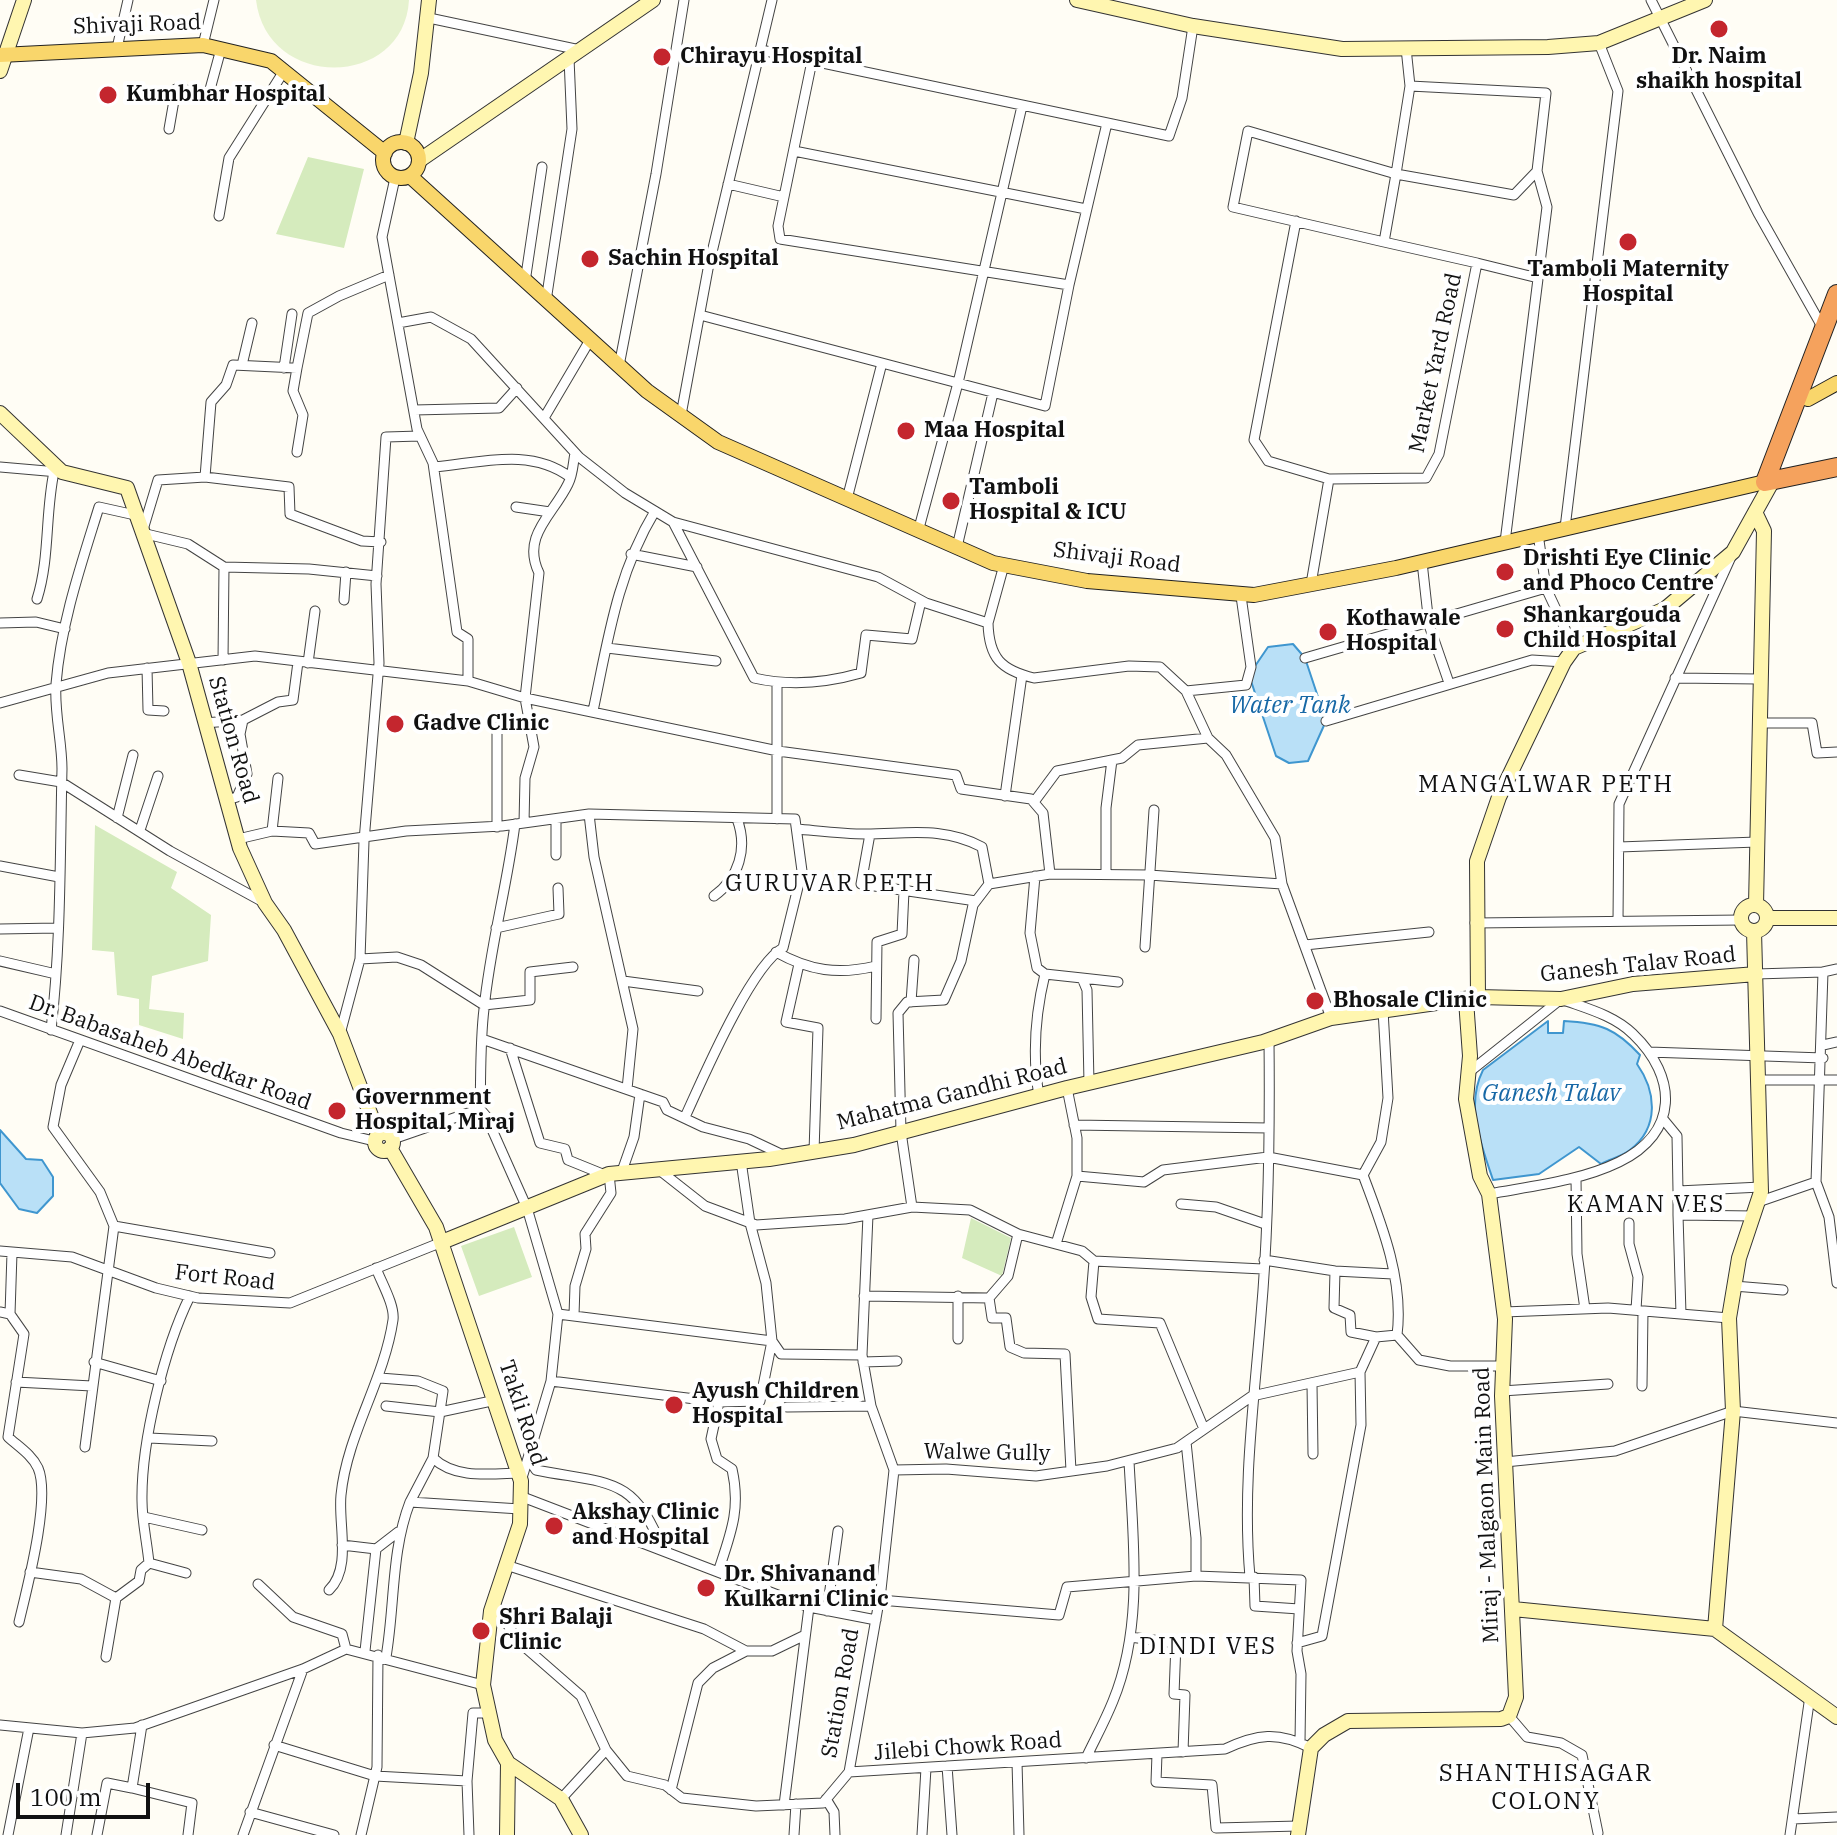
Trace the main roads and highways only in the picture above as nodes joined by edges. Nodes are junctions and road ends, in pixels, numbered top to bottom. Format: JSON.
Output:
{"nodes":[{"id":1,"x":24,"y":0,"type":"edge"},
{"id":2,"x":429,"y":0,"type":"edge"},
{"id":3,"x":653,"y":0,"type":"edge"},
{"id":4,"x":1077,"y":0,"type":"edge"},
{"id":5,"x":1705,"y":0,"type":"edge"},
{"id":6,"x":2,"y":54,"type":"edge"},
{"id":7,"x":0,"y":71,"type":"edge"},
{"id":8,"x":406,"y":143,"type":"junction"},
{"id":9,"x":385,"y":153,"type":"junction"},
{"id":10,"x":420,"y":160,"type":"junction"},
{"id":11,"x":403,"y":177,"type":"junction"},
{"id":12,"x":1837,"y":294,"type":"edge"},
{"id":13,"x":1830,"y":326,"type":"edge"},
{"id":14,"x":1837,"y":383,"type":"edge"},
{"id":15,"x":1808,"y":399,"type":"junction"},
{"id":16,"x":0,"y":413,"type":"edge"},
{"id":17,"x":1837,"y":467,"type":"edge"},
{"id":18,"x":1769,"y":481,"type":"junction"},
{"id":19,"x":1755,"y":512,"type":"junction"},
{"id":20,"x":1756,"y":905,"type":"junction"},
{"id":21,"x":1767,"y":918,"type":"junction"},
{"id":22,"x":1837,"y":918,"type":"edge"},
{"id":23,"x":1754,"y":931,"type":"junction"},
{"id":24,"x":1756,"y":974,"type":"junction"},
{"id":25,"x":1472,"y":998,"type":"junction"},
{"id":26,"x":384,"y":1140,"type":"joint"},
{"id":27,"x":442,"y":1242,"type":"junction"},
{"id":28,"x":1513,"y":1609,"type":"junction"},
{"id":29,"x":1715,"y":1629,"type":"junction"},
{"id":30,"x":1837,"y":1717,"type":"edge"},
{"id":31,"x":508,"y":1763,"type":"junction"},
{"id":32,"x":1299,"y":1830,"type":"edge"},
{"id":33,"x":507,"y":1835,"type":"edge"},
{"id":34,"x":581,"y":1835,"type":"edge"}],
"edges":[{"from":1,"to":6,"type":"main road"},
{"from":2,"to":8,"type":"main road"},
{"from":3,"to":10,"type":"main road"},
{"from":4,"to":5,"type":"main road"},
{"from":6,"to":7,"type":"main road"},
{"from":6,"to":9,"type":"main road","name":"Shivaji Road"},
{"from":8,"to":9,"type":"main road"},
{"from":8,"to":10,"type":"main road"},
{"from":9,"to":11,"type":"main road"},
{"from":10,"to":11,"type":"main road"},
{"from":11,"to":18,"type":"main road","name":"Shivaji Road"},
{"from":12,"to":13,"type":"highway"},
{"from":13,"to":15,"type":"highway"},
{"from":13,"to":18,"type":"highway"},
{"from":14,"to":15,"type":"main road"},
{"from":15,"to":18,"type":"highway"},
{"from":16,"to":26,"type":"main road","name":"Station Road"},
{"from":17,"to":18,"type":"highway"},
{"from":18,"to":19,"type":"main road"},
{"from":19,"to":20,"type":"main road"},
{"from":19,"to":25,"type":"main road","name":"Miraj - Malgaon Main Road"},
{"from":20,"to":21,"type":"main road"},
{"from":20,"to":23,"type":"main road"},
{"from":21,"to":22,"type":"main road"},
{"from":21,"to":23,"type":"main road"},
{"from":23,"to":24,"type":"main road"},
{"from":24,"to":25,"type":"main road","name":"Ganesh Talav Road"},
{"from":24,"to":29,"type":"main road"},
{"from":25,"to":27,"type":"main road","name":"Mahatma Gandhi Road"},
{"from":25,"to":28,"type":"main road","name":"Miraj - Malgaon Main Road"},
{"from":26,"to":27,"type":"main road","name":"Takli Road"},
{"from":27,"to":31,"type":"main road","name":"Takli Road"},
{"from":28,"to":29,"type":"main road"},
{"from":28,"to":32,"type":"main road","name":"Miraj - Malgaon Main Road"},
{"from":29,"to":30,"type":"main road"},
{"from":31,"to":33,"type":"main road","name":"Takli Road"},
{"from":31,"to":34,"type":"main road"}]}
